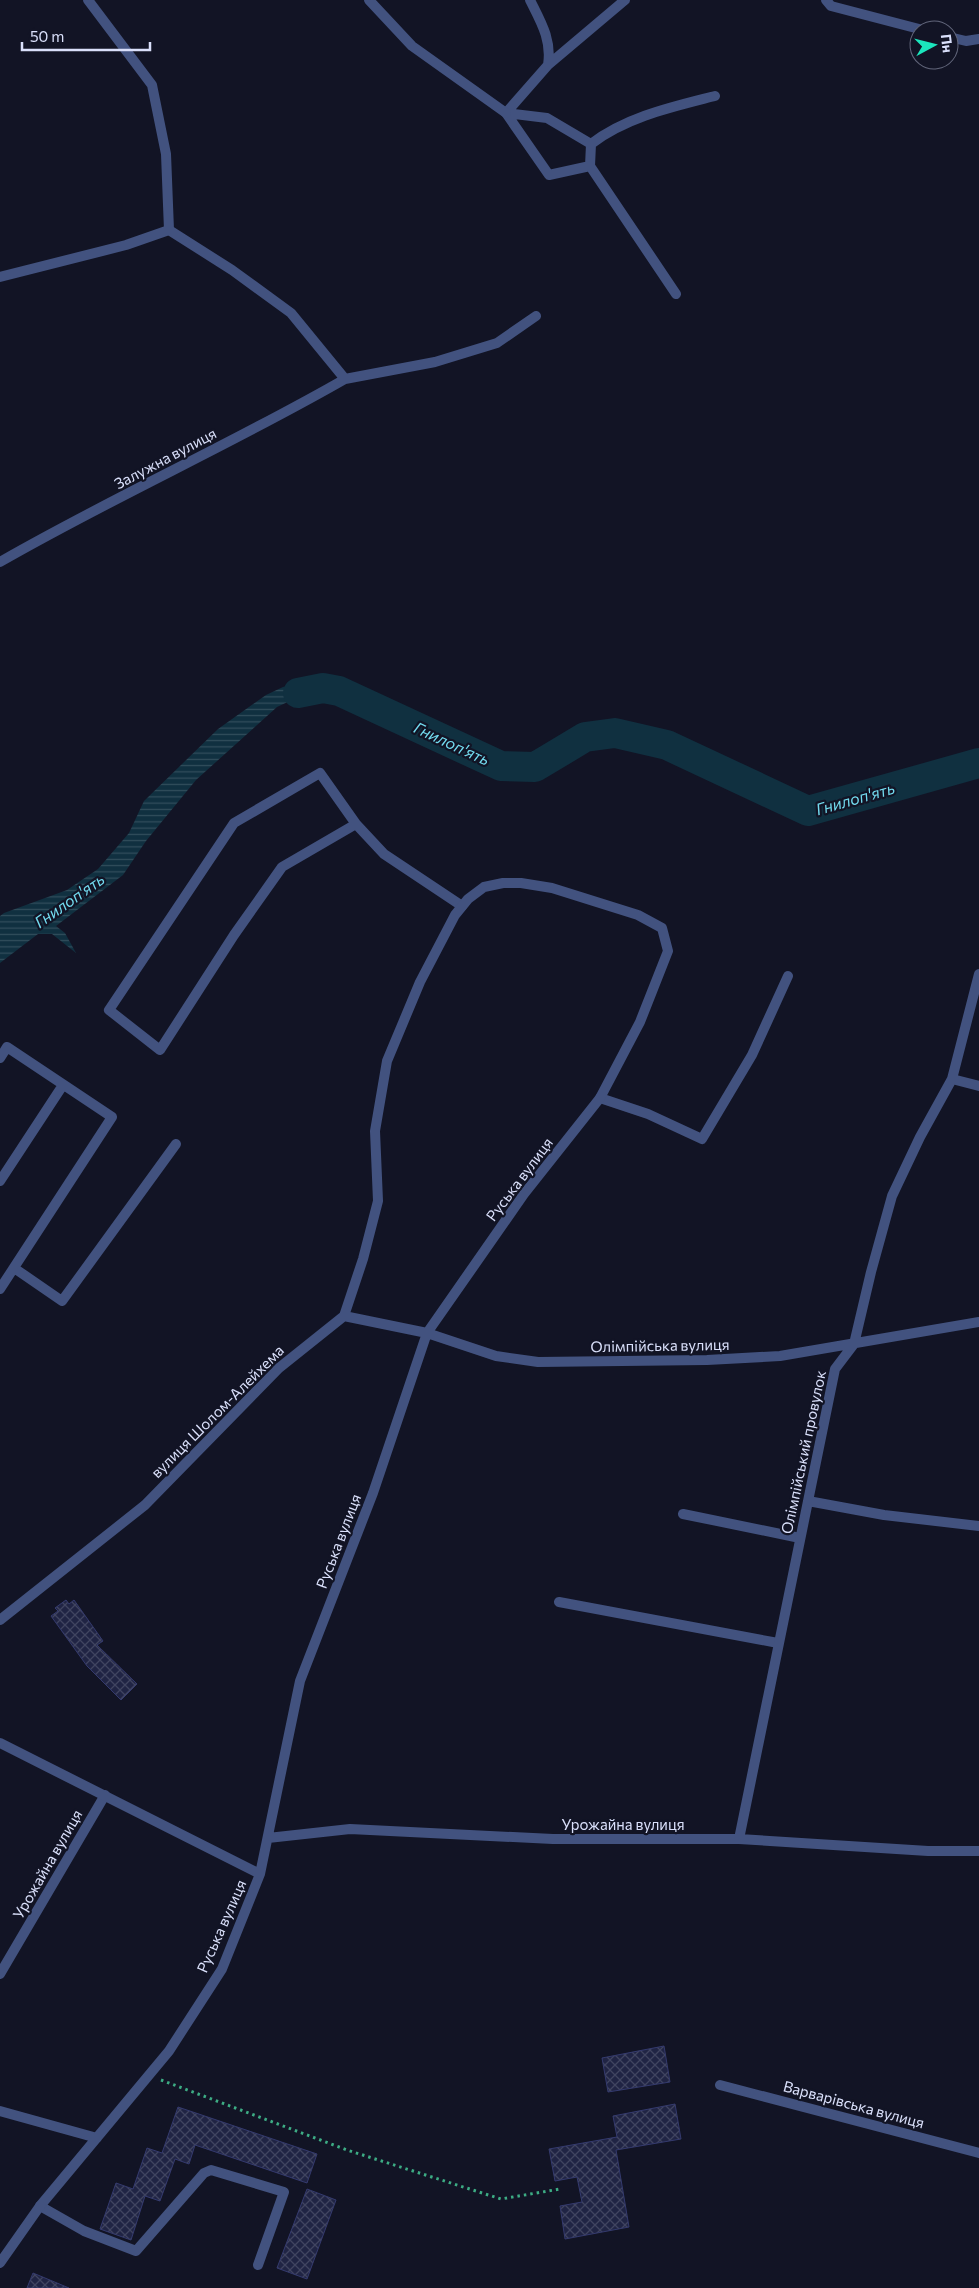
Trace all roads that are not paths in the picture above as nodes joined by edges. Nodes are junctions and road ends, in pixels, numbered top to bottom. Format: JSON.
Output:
{"nodes":[{"id":1,"x":88,"y":0,"type":"edge"},
{"id":2,"x":369,"y":0,"type":"edge"},
{"id":3,"x":530,"y":0,"type":"edge"},
{"id":4,"x":625,"y":0,"type":"edge"},
{"id":5,"x":826,"y":0,"type":"edge"},
{"id":6,"x":909,"y":26,"type":"edge"},
{"id":7,"x":959,"y":39,"type":"edge"},
{"id":8,"x":979,"y":39,"type":"edge"},
{"id":9,"x":548,"y":65,"type":"junction"},
{"id":10,"x":714,"y":96,"type":"dead end"},
{"id":11,"x":506,"y":113,"type":"junction"},
{"id":12,"x":591,"y":144,"type":"junction"},
{"id":13,"x":590,"y":166,"type":"junction"},
{"id":14,"x":170,"y":230,"type":"junction"},
{"id":15,"x":0,"y":277,"type":"edge"},
{"id":16,"x":676,"y":294,"type":"dead end"},
{"id":17,"x":536,"y":316,"type":"dead end"},
{"id":18,"x":344,"y":379,"type":"junction"},
{"id":19,"x":0,"y":562,"type":"edge"},
{"id":20,"x":356,"y":824,"type":"junction"},
{"id":21,"x":462,"y":906,"type":"junction"},
{"id":22,"x":979,"y":974,"type":"edge"},
{"id":23,"x":788,"y":976,"type":"dead end"},
{"id":24,"x":0,"y":1058,"type":"edge"},
{"id":25,"x":952,"y":1079,"type":"junction"},
{"id":26,"x":63,"y":1085,"type":"junction"},
{"id":27,"x":979,"y":1086,"type":"edge"},
{"id":28,"x":600,"y":1098,"type":"junction"},
{"id":29,"x":176,"y":1144,"type":"dead end"},
{"id":30,"x":0,"y":1181,"type":"edge"},
{"id":31,"x":14,"y":1268,"type":"junction"},
{"id":32,"x":0,"y":1289,"type":"edge"},
{"id":33,"x":344,"y":1316,"type":"junction"},
{"id":34,"x":979,"y":1322,"type":"edge"},
{"id":35,"x":427,"y":1333,"type":"junction"},
{"id":36,"x":854,"y":1344,"type":"junction"},
{"id":37,"x":808,"y":1501,"type":"junction"},
{"id":38,"x":683,"y":1514,"type":"dead end"},
{"id":39,"x":979,"y":1526,"type":"edge"},
{"id":40,"x":800,"y":1538,"type":"junction"},
{"id":41,"x":559,"y":1602,"type":"dead end"},
{"id":42,"x":0,"y":1620,"type":"edge"},
{"id":43,"x":778,"y":1643,"type":"junction"},
{"id":44,"x":0,"y":1743,"type":"edge"},
{"id":45,"x":105,"y":1795,"type":"junction"},
{"id":46,"x":268,"y":1838,"type":"junction"},
{"id":47,"x":739,"y":1840,"type":"junction"},
{"id":48,"x":979,"y":1851,"type":"edge"},
{"id":49,"x":260,"y":1874,"type":"junction"},
{"id":50,"x":0,"y":1974,"type":"edge"},
{"id":51,"x":720,"y":2085,"type":"dead end"},
{"id":52,"x":0,"y":2112,"type":"edge"},
{"id":53,"x":97,"y":2138,"type":"junction"},
{"id":54,"x":979,"y":2153,"type":"edge"},
{"id":55,"x":40,"y":2206,"type":"junction"},
{"id":56,"x":0,"y":2263,"type":"edge"},
{"id":57,"x":258,"y":2265,"type":"dead end"}],
"edges":[{"from":1,"to":14,"type":"street"},
{"from":2,"to":11,"type":"street"},
{"from":3,"to":9,"type":"street"},
{"from":4,"to":9,"type":"street"},
{"from":5,"to":6,"type":"street"},
{"from":7,"to":8,"type":"street"},
{"from":9,"to":11,"type":"street"},
{"from":10,"to":12,"type":"street"},
{"from":11,"to":12,"type":"street"},
{"from":11,"to":13,"type":"street"},
{"from":12,"to":13,"type":"street"},
{"from":13,"to":16,"type":"street"},
{"from":14,"to":15,"type":"street"},
{"from":14,"to":18,"type":"street"},
{"from":17,"to":18,"type":"street","name":"Залужна вулиця"},
{"from":18,"to":19,"type":"street","name":"Залужна вулиця"},
{"from":20,"to":20,"type":"street"},
{"from":20,"to":21,"type":"street"},
{"from":21,"to":28,"type":"street"},
{"from":21,"to":33,"type":"street"},
{"from":22,"to":25,"type":"street","name":"Олімпійський провулок"},
{"from":23,"to":28,"type":"street"},
{"from":24,"to":26,"type":"street"},
{"from":25,"to":27,"type":"street"},
{"from":25,"to":36,"type":"street","name":"Олімпійський провулок"},
{"from":26,"to":30,"type":"street"},
{"from":26,"to":31,"type":"street"},
{"from":28,"to":35,"type":"street","name":"Руська вулиця"},
{"from":29,"to":31,"type":"street"},
{"from":31,"to":32,"type":"street"},
{"from":33,"to":35,"type":"street","name":"Олімпійська вулиця"},
{"from":33,"to":42,"type":"street","name":"вулиця Шолом-Алейхема"},
{"from":34,"to":36,"type":"street","name":"Олімпійська вулиця"},
{"from":35,"to":36,"type":"street","name":"Олімпійська вулиця"},
{"from":35,"to":46,"type":"street","name":"Руська вулиця"},
{"from":36,"to":37,"type":"street","name":"Олімпійський провулок"},
{"from":37,"to":39,"type":"street"},
{"from":37,"to":40,"type":"street","name":"Олімпійський провулок"},
{"from":38,"to":40,"type":"street"},
{"from":40,"to":43,"type":"street","name":"Олімпійський провулок"},
{"from":41,"to":43,"type":"street"},
{"from":43,"to":47,"type":"street","name":"Олімпійський провулок"},
{"from":44,"to":45,"type":"street"},
{"from":45,"to":49,"type":"street"},
{"from":45,"to":50,"type":"street","name":"Урожайна вулиця"},
{"from":46,"to":47,"type":"street","name":"Урожайна вулиця"},
{"from":46,"to":49,"type":"street","name":"Руська вулиця"},
{"from":47,"to":48,"type":"street","name":"Урожайна вулиця"},
{"from":49,"to":53,"type":"street","name":"Руська вулиця"},
{"from":51,"to":54,"type":"street","name":"Варварівська вулиця"},
{"from":52,"to":53,"type":"street"},
{"from":53,"to":55,"type":"street","name":"Руська вулиця"},
{"from":55,"to":56,"type":"street","name":"Руська вулиця"},
{"from":55,"to":57,"type":"street"}]}
